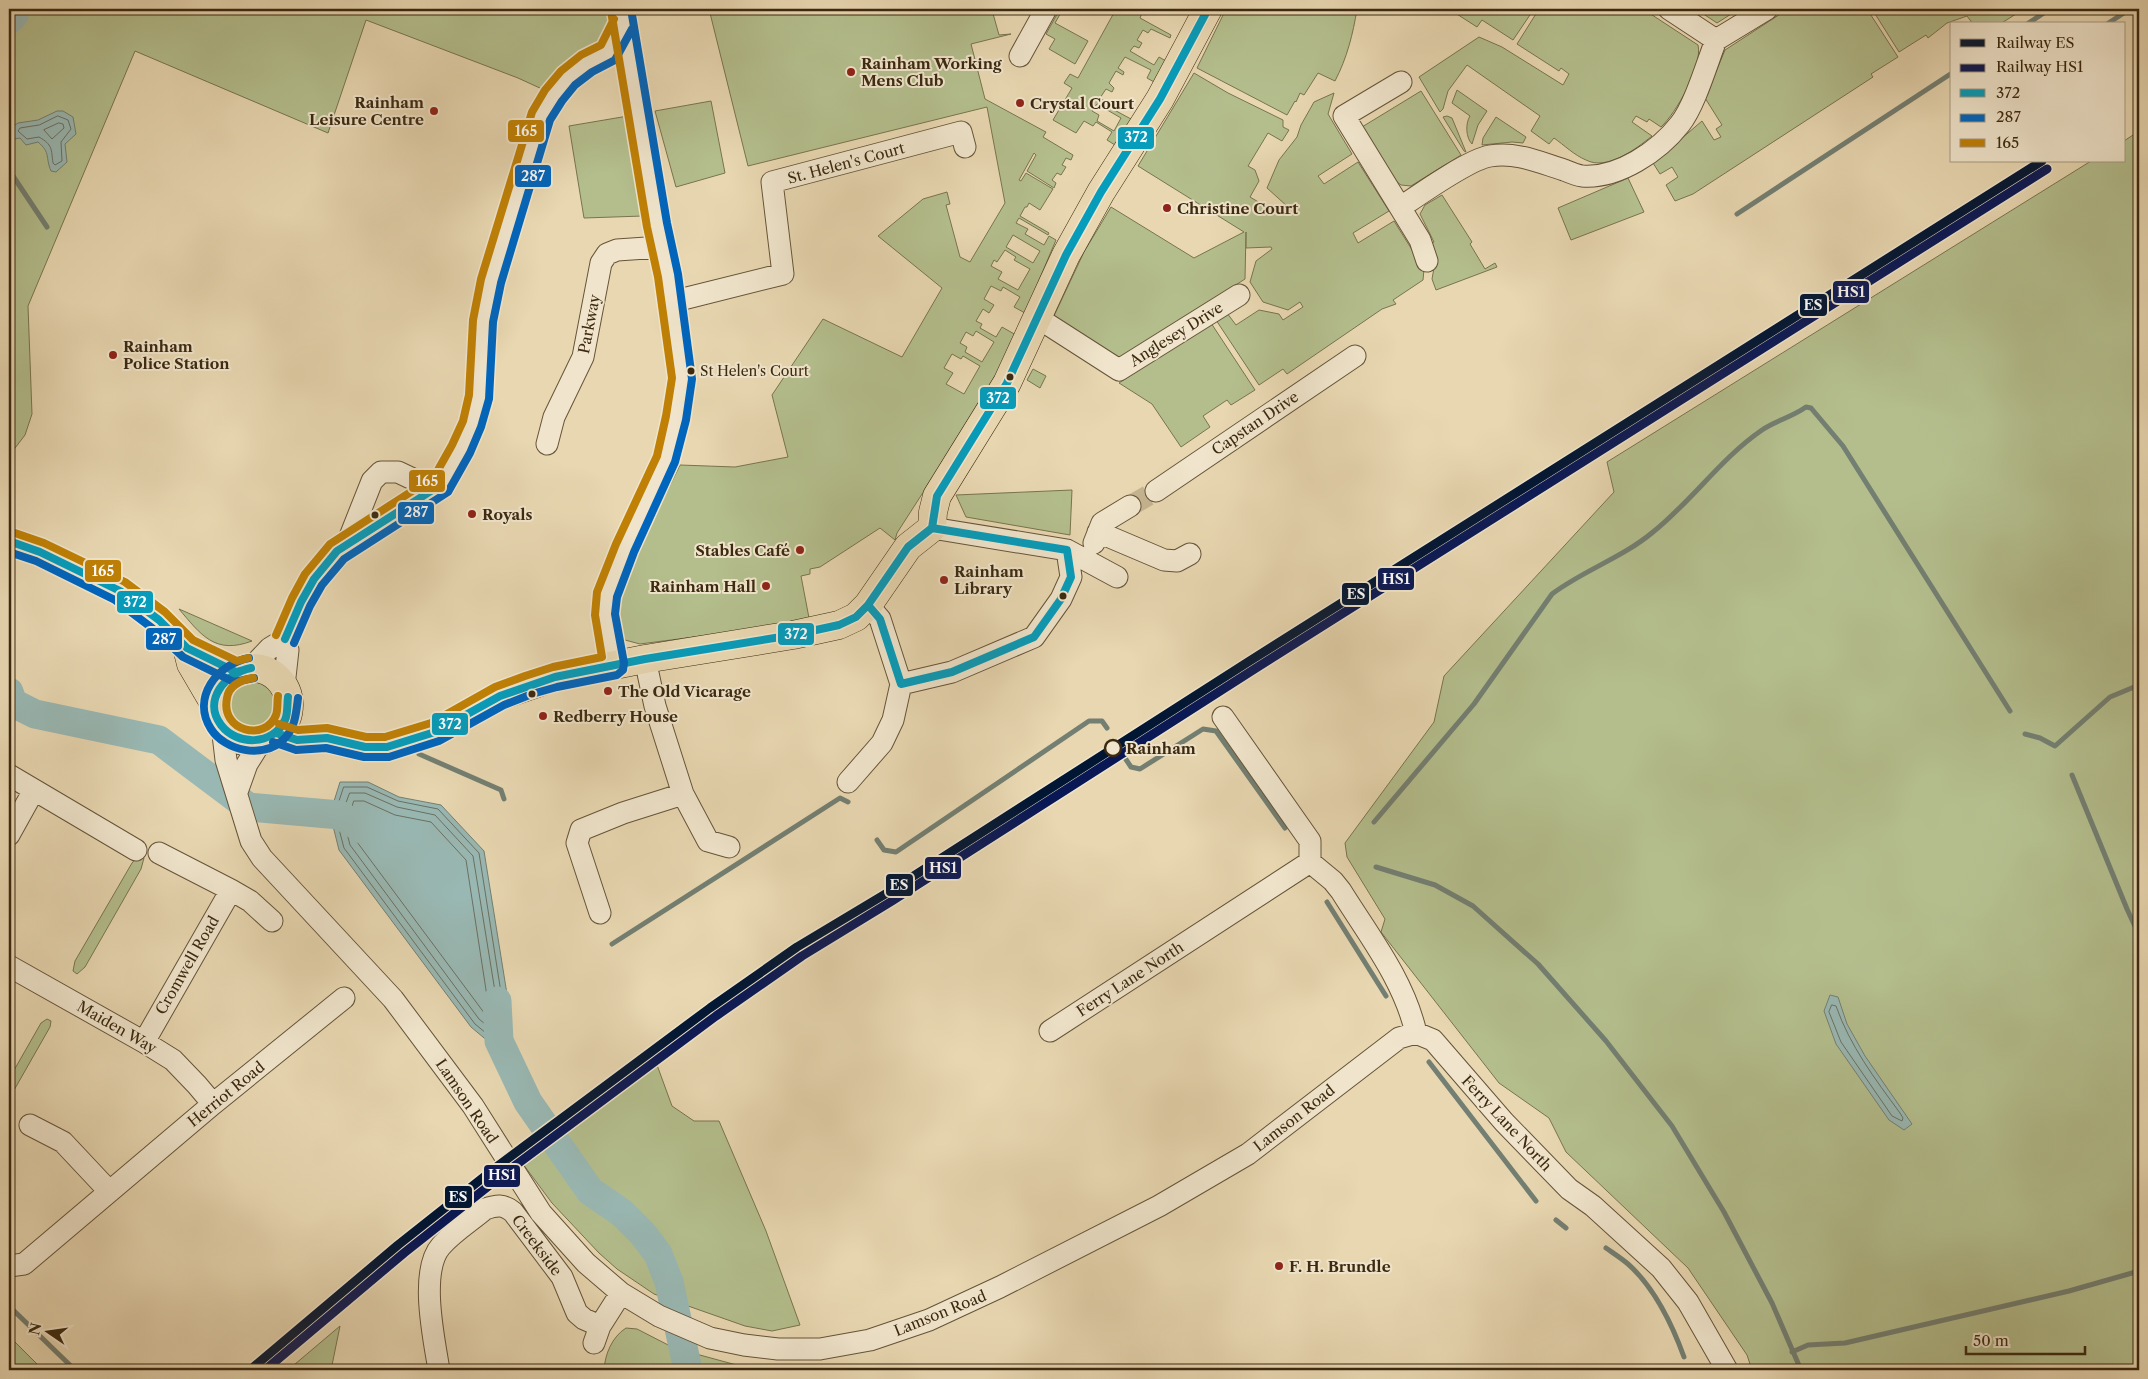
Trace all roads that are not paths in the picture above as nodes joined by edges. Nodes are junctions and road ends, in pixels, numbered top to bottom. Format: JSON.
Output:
{"nodes":[{"id":1,"x":1046,"y":9,"type":"edge"},
{"id":2,"x":1208,"y":9,"type":"edge"},
{"id":3,"x":1669,"y":9,"type":"edge"},
{"id":4,"x":1767,"y":9,"type":"edge"},
{"id":5,"x":622,"y":16,"type":"edge"},
{"id":6,"x":1716,"y":40,"type":"junction"},
{"id":7,"x":608,"y":54,"type":"junction"},
{"id":8,"x":1020,"y":56,"type":"dead end"},
{"id":9,"x":630,"y":64,"type":"junction"},
{"id":10,"x":1401,"y":82,"type":"dead end"},
{"id":11,"x":965,"y":147,"type":"dead end"},
{"id":12,"x":1401,"y":207,"type":"junction"},
{"id":13,"x":661,"y":247,"type":"junction"},
{"id":14,"x":1427,"y":261,"type":"dead end"},
{"id":15,"x":1239,"y":295,"type":"dead end"},
{"id":16,"x":671,"y":302,"type":"junction"},
{"id":17,"x":1038,"y":318,"type":"junction"},
{"id":18,"x":1355,"y":356,"type":"dead end"},
{"id":19,"x":547,"y":444,"type":"dead end"},
{"id":20,"x":434,"y":488,"type":"junction"},
{"id":21,"x":1156,"y":490,"type":"tunnel mouth"},
{"id":22,"x":1130,"y":506,"type":"tunnel mouth"},
{"id":23,"x":932,"y":528,"type":"junction"},
{"id":24,"x":1098,"y":532,"type":"junction"},
{"id":25,"x":9,"y":541,"type":"edge"},
{"id":26,"x":347,"y":544,"type":"junction"},
{"id":27,"x":1077,"y":554,"type":"junction"},
{"id":28,"x":1190,"y":554,"type":"dead end"},
{"id":29,"x":1117,"y":577,"type":"dead end"},
{"id":30,"x":868,"y":605,"type":"junction"},
{"id":31,"x":285,"y":639,"type":"junction"},
{"id":32,"x":187,"y":648,"type":"junction"},
{"id":33,"x":644,"y":659,"type":"junction"},
{"id":34,"x":614,"y":665,"type":"junction"},
{"id":35,"x":244,"y":670,"type":"junction"},
{"id":36,"x":901,"y":684,"type":"junction"},
{"id":37,"x":286,"y":697,"type":"junction"},
{"id":38,"x":218,"y":716,"type":"junction"},
{"id":39,"x":1223,"y":717,"type":"dead end"},
{"id":40,"x":269,"y":737,"type":"junction"},
{"id":41,"x":327,"y":738,"type":"junction"},
{"id":42,"x":9,"y":775,"type":"edge"},
{"id":43,"x":848,"y":782,"type":"dead end"},
{"id":44,"x":34,"y":790,"type":"junction"},
{"id":45,"x":236,"y":792,"type":"junction"},
{"id":46,"x":682,"y":794,"type":"junction"},
{"id":47,"x":9,"y":835,"type":"edge"},
{"id":48,"x":729,"y":847,"type":"dead end"},
{"id":49,"x":136,"y":850,"type":"dead end"},
{"id":50,"x":159,"y":853,"type":"dead end"},
{"id":51,"x":1310,"y":862,"type":"junction"},
{"id":52,"x":231,"y":890,"type":"junction"},
{"id":53,"x":600,"y":913,"type":"dead end"},
{"id":54,"x":272,"y":921,"type":"dead end"},
{"id":55,"x":9,"y":966,"type":"edge"},
{"id":56,"x":344,"y":998,"type":"dead end"},
{"id":57,"x":1050,"y":1031,"type":"dead end"},
{"id":58,"x":1416,"y":1033,"type":"junction"},
{"id":59,"x":144,"y":1042,"type":"junction"},
{"id":60,"x":212,"y":1104,"type":"junction"},
{"id":61,"x":30,"y":1124,"type":"dead end"},
{"id":62,"x":110,"y":1191,"type":"junction"},
{"id":63,"x":9,"y":1266,"type":"edge"},
{"id":64,"x":622,"y":1293,"type":"junction"},
{"id":65,"x":439,"y":1370,"type":"edge"},
{"id":66,"x":1726,"y":1370,"type":"edge"}],
"edges":[{"from":1,"to":8,"type":"street"},
{"from":2,"to":17,"type":"main road"},
{"from":3,"to":6,"type":"street"},
{"from":4,"to":6,"type":"street"},
{"from":5,"to":7,"type":"street"},
{"from":5,"to":9,"type":"street"},
{"from":6,"to":12,"type":"street"},
{"from":7,"to":9,"type":"street"},
{"from":7,"to":20,"type":"street"},
{"from":9,"to":13,"type":"street"},
{"from":10,"to":12,"type":"street"},
{"from":11,"to":16,"type":"street","name":"St. Helen's Court"},
{"from":12,"to":14,"type":"street"},
{"from":13,"to":16,"type":"street"},
{"from":13,"to":19,"type":"street","name":"Parkway"},
{"from":15,"to":17,"type":"street","name":"Anglesey Drive"},
{"from":16,"to":34,"type":"street"},
{"from":17,"to":23,"type":"main road"},
{"from":18,"to":21,"type":"street","name":"Capstan Drive"},
{"from":20,"to":26,"type":"street"},
{"from":20,"to":26,"type":"street"},
{"from":22,"to":24,"type":"street"},
{"from":23,"to":27,"type":"street"},
{"from":23,"to":30,"type":"main road"},
{"from":24,"to":27,"type":"street"},
{"from":24,"to":28,"type":"street"},
{"from":25,"to":32,"type":"main road"},
{"from":26,"to":31,"type":"street"},
{"from":27,"to":29,"type":"street"},
{"from":27,"to":36,"type":"street"},
{"from":30,"to":33,"type":"main road"},
{"from":30,"to":36,"type":"street"},
{"from":31,"to":35,"type":"street"},
{"from":31,"to":37,"type":"street"},
{"from":32,"to":35,"type":"main road"},
{"from":32,"to":38,"type":"main road"},
{"from":33,"to":34,"type":"main road"},
{"from":33,"to":46,"type":"street"},
{"from":34,"to":41,"type":"main road"},
{"from":35,"to":37,"type":"main road"},
{"from":35,"to":38,"type":"main road"},
{"from":36,"to":43,"type":"street"},
{"from":37,"to":40,"type":"main road"},
{"from":37,"to":41,"type":"main road"},
{"from":38,"to":40,"type":"main road"},
{"from":38,"to":45,"type":"street","name":"Lamson Road"},
{"from":39,"to":51,"type":"street"},
{"from":40,"to":41,"type":"main road"},
{"from":40,"to":45,"type":"street"},
{"from":42,"to":44,"type":"street"},
{"from":44,"to":47,"type":"street"},
{"from":44,"to":49,"type":"street"},
{"from":45,"to":64,"type":"street","name":"Lamson Road"},
{"from":46,"to":48,"type":"street"},
{"from":46,"to":53,"type":"street"},
{"from":50,"to":52,"type":"street"},
{"from":51,"to":57,"type":"street","name":"Ferry Lane North"},
{"from":51,"to":58,"type":"street"},
{"from":52,"to":54,"type":"street"},
{"from":52,"to":59,"type":"street","name":"Cromwell Road"},
{"from":55,"to":59,"type":"street","name":"Maiden Way"},
{"from":56,"to":60,"type":"street","name":"Herriot Road"},
{"from":58,"to":64,"type":"street","name":"Lamson Road"},
{"from":58,"to":66,"type":"street","name":"Ferry Lane North"},
{"from":59,"to":60,"type":"street","name":"Maiden Way"},
{"from":60,"to":62,"type":"street","name":"Herriot Road"},
{"from":61,"to":62,"type":"street"},
{"from":62,"to":63,"type":"street","name":"Herriot Road"},
{"from":64,"to":65,"type":"street","name":"Creekside"}]}
